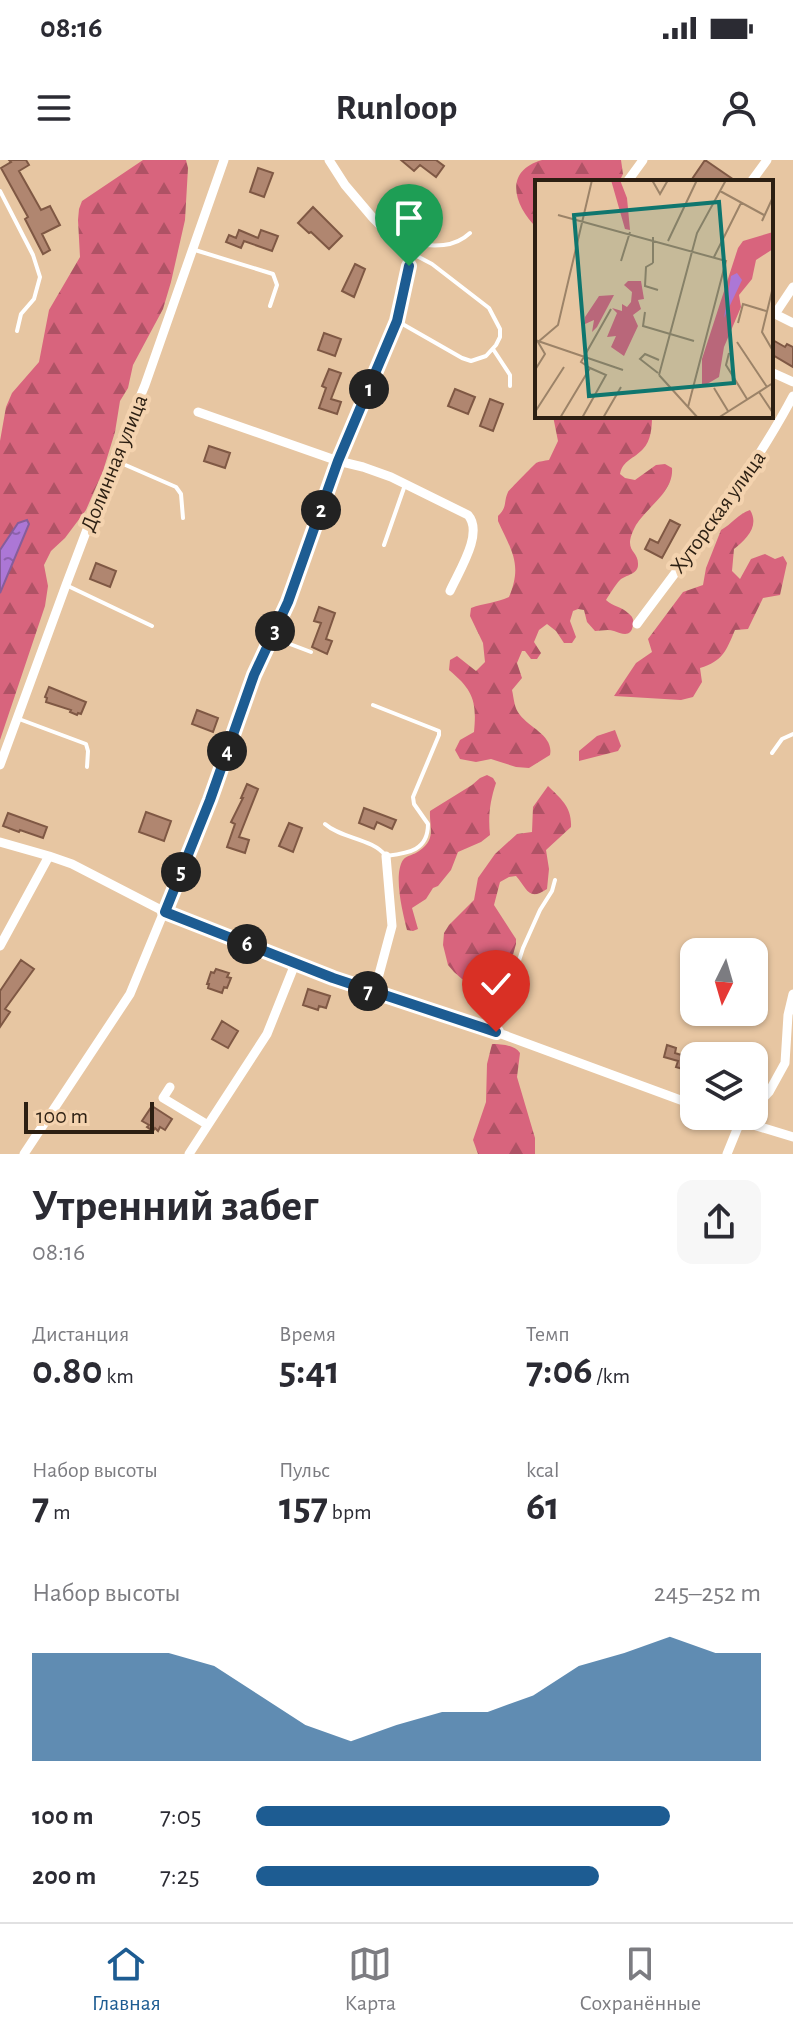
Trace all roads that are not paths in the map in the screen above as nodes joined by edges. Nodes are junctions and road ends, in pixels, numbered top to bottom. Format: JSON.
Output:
{"nodes":[{"id":1,"x":224,"y":160,"type":"edge"},
{"id":2,"x":329,"y":160,"type":"edge"},
{"id":3,"x":643,"y":160,"type":"edge"},
{"id":4,"x":767,"y":160,"type":"edge"},
{"id":5,"x":628,"y":180,"type":"edge"},
{"id":6,"x":752,"y":180,"type":"edge"},
{"id":7,"x":0,"y":191,"type":"edge"},
{"id":8,"x":470,"y":233,"type":"dead end"},
{"id":9,"x":409,"y":248,"type":"junction"},
{"id":10,"x":193,"y":249,"type":"junction"},
{"id":11,"x":790,"y":291,"type":"edge"},
{"id":12,"x":270,"y":306,"type":"dead end"},
{"id":13,"x":773,"y":313,"type":"edge"},
{"id":14,"x":397,"y":321,"type":"junction"},
{"id":15,"x":793,"y":323,"type":"edge"},
{"id":16,"x":17,"y":331,"type":"dead end"},
{"id":17,"x":493,"y":349,"type":"junction"},
{"id":18,"x":773,"y":373,"type":"edge"},
{"id":19,"x":793,"y":382,"type":"edge"},
{"id":20,"x":510,"y":386,"type":"dead end"},
{"id":21,"x":793,"y":396,"type":"edge"},
{"id":22,"x":198,"y":412,"type":"dead end"},
{"id":23,"x":114,"y":460,"type":"junction"},
{"id":24,"x":338,"y":461,"type":"junction"},
{"id":25,"x":405,"y":483,"type":"junction"},
{"id":26,"x":183,"y":518,"type":"dead end"},
{"id":27,"x":384,"y":545,"type":"dead end"},
{"id":28,"x":66,"y":585,"type":"junction"},
{"id":29,"x":450,"y":591,"type":"dead end"},
{"id":30,"x":637,"y":624,"type":"dead end"},
{"id":31,"x":152,"y":626,"type":"dead end"},
{"id":32,"x":272,"y":638,"type":"junction"},
{"id":33,"x":311,"y":652,"type":"dead end"},
{"id":34,"x":373,"y":705,"type":"dead end"},
{"id":35,"x":17,"y":718,"type":"junction"},
{"id":36,"x":793,"y":734,"type":"edge"},
{"id":37,"x":772,"y":753,"type":"dead end"},
{"id":38,"x":0,"y":765,"type":"edge"},
{"id":39,"x":87,"y":767,"type":"dead end"},
{"id":40,"x":325,"y":824,"type":"dead end"},
{"id":41,"x":0,"y":842,"type":"edge"},
{"id":42,"x":49,"y":856,"type":"junction"},
{"id":43,"x":386,"y":856,"type":"junction"},
{"id":44,"x":555,"y":880,"type":"dead end"},
{"id":45,"x":165,"y":912,"type":"junction"},
{"id":46,"x":0,"y":946,"type":"edge"},
{"id":47,"x":295,"y":964,"type":"junction"},
{"id":48,"x":374,"y":993,"type":"junction"},
{"id":49,"x":793,"y":994,"type":"edge"},
{"id":50,"x":496,"y":1032,"type":"junction"},
{"id":51,"x":170,"y":1087,"type":"dead end"},
{"id":52,"x":768,"y":1093,"type":"edge"},
{"id":53,"x":680,"y":1100,"type":"edge"},
{"id":54,"x":208,"y":1125,"type":"junction"},
{"id":55,"x":768,"y":1128,"type":"edge"},
{"id":56,"x":739,"y":1130,"type":"edge"},
{"id":57,"x":793,"y":1137,"type":"edge"},
{"id":58,"x":24,"y":1154,"type":"edge"},
{"id":59,"x":189,"y":1154,"type":"edge"},
{"id":60,"x":727,"y":1154,"type":"edge"}],
"edges":[{"from":1,"to":10,"type":"street","name":"Долинная улица"},
{"from":2,"to":9,"type":"street"},
{"from":3,"to":5,"type":"street"},
{"from":4,"to":6,"type":"street"},
{"from":7,"to":16,"type":"lane"},
{"from":8,"to":9,"type":"lane"},
{"from":9,"to":14,"type":"street"},
{"from":9,"to":17,"type":"lane"},
{"from":10,"to":12,"type":"lane"},
{"from":10,"to":23,"type":"street","name":"Долинная улица"},
{"from":11,"to":13,"type":"street"},
{"from":13,"to":15,"type":"street"},
{"from":14,"to":17,"type":"lane"},
{"from":14,"to":24,"type":"street"},
{"from":17,"to":20,"type":"lane"},
{"from":18,"to":19,"type":"street"},
{"from":21,"to":30,"type":"street","name":"Хуторская улица"},
{"from":22,"to":24,"type":"street"},
{"from":23,"to":26,"type":"lane"},
{"from":23,"to":28,"type":"street","name":"Долинная улица"},
{"from":24,"to":25,"type":"street"},
{"from":24,"to":32,"type":"street"},
{"from":25,"to":27,"type":"lane"},
{"from":25,"to":29,"type":"street"},
{"from":28,"to":31,"type":"lane"},
{"from":28,"to":35,"type":"street","name":"Долинная улица"},
{"from":32,"to":33,"type":"lane"},
{"from":32,"to":45,"type":"street"},
{"from":34,"to":43,"type":"lane"},
{"from":35,"to":38,"type":"street","name":"Долинная улица"},
{"from":35,"to":39,"type":"lane"},
{"from":36,"to":37,"type":"lane"},
{"from":40,"to":43,"type":"lane"},
{"from":41,"to":42,"type":"street"},
{"from":42,"to":45,"type":"street"},
{"from":42,"to":46,"type":"street"},
{"from":43,"to":48,"type":"street"},
{"from":44,"to":50,"type":"lane"},
{"from":45,"to":47,"type":"street"},
{"from":45,"to":58,"type":"street"},
{"from":47,"to":48,"type":"street"},
{"from":47,"to":54,"type":"street"},
{"from":48,"to":50,"type":"street"},
{"from":49,"to":52,"type":"street"},
{"from":50,"to":53,"type":"street"},
{"from":51,"to":54,"type":"street"},
{"from":54,"to":59,"type":"street"},
{"from":55,"to":57,"type":"street"},
{"from":56,"to":60,"type":"street"}]}
